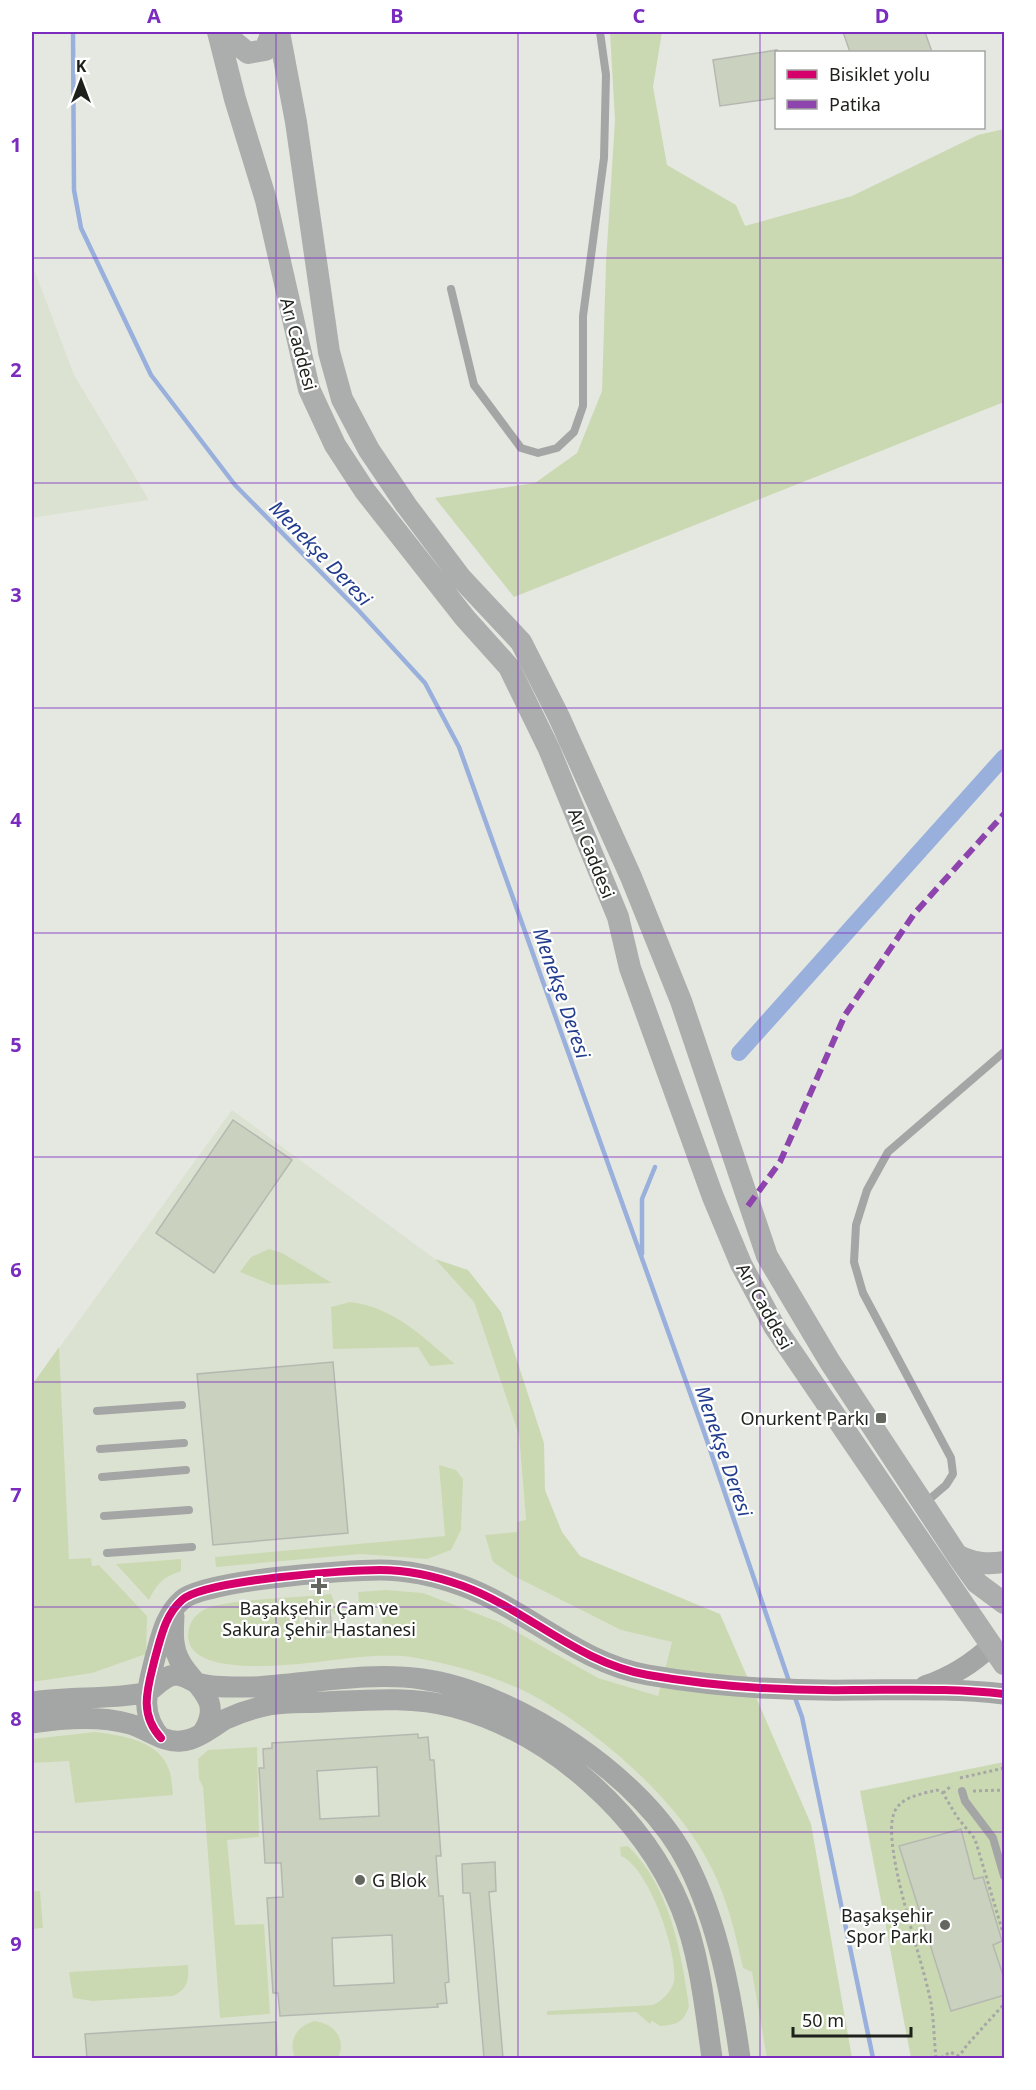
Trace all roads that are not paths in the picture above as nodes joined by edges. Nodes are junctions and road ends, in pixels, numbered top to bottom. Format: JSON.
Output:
{"nodes":[{"id":1,"x":220,"y":32,"type":"edge"},
{"id":2,"x":272,"y":32,"type":"edge"},
{"id":3,"x":279,"y":32,"type":"edge"},
{"id":4,"x":600,"y":32,"type":"edge"},
{"id":5,"x":451,"y":289,"type":"dead end"},
{"id":6,"x":1005,"y":1052,"type":"edge"},
{"id":7,"x":182,"y":1405,"type":"dead end"},
{"id":8,"x":97,"y":1411,"type":"dead end"},
{"id":9,"x":184,"y":1443,"type":"dead end"},
{"id":10,"x":100,"y":1449,"type":"dead end"},
{"id":11,"x":186,"y":1470,"type":"dead end"},
{"id":12,"x":102,"y":1477,"type":"dead end"},
{"id":13,"x":925,"y":1503,"type":"junction"},
{"id":14,"x":189,"y":1510,"type":"dead end"},
{"id":15,"x":104,"y":1515,"type":"dead end"},
{"id":16,"x":192,"y":1547,"type":"dead end"},
{"id":17,"x":107,"y":1553,"type":"dead end"},
{"id":18,"x":957,"y":1555,"type":"junction"},
{"id":19,"x":1005,"y":1562,"type":"edge"},
{"id":20,"x":1005,"y":1603,"type":"edge"},
{"id":21,"x":175,"y":1608,"type":"junction"},
{"id":22,"x":1000,"y":1647,"type":"edge"},
{"id":23,"x":199,"y":1683,"type":"junction"},
{"id":24,"x":916,"y":1689,"type":"junction"},
{"id":25,"x":147,"y":1693,"type":"junction"},
{"id":26,"x":1005,"y":1694,"type":"edge"},
{"id":27,"x":32,"y":1702,"type":"edge"},
{"id":28,"x":32,"y":1723,"type":"edge"},
{"id":29,"x":203,"y":1732,"type":"junction"},
{"id":30,"x":161,"y":1738,"type":"junction"},
{"id":31,"x":962,"y":1791,"type":"road end"},
{"id":32,"x":1005,"y":1876,"type":"edge"},
{"id":33,"x":712,"y":2058,"type":"edge"},
{"id":34,"x":740,"y":2058,"type":"edge"}],
"edges":[{"from":1,"to":2,"type":"main road"},
{"from":1,"to":22,"type":"main road","name":"Arı Caddesi"},
{"from":3,"to":13,"type":"main road","name":"Arı Caddesi"},
{"from":4,"to":5,"type":"lane"},
{"from":6,"to":13,"type":"lane"},
{"from":7,"to":8,"type":"lane"},
{"from":9,"to":10,"type":"lane"},
{"from":11,"to":12,"type":"lane"},
{"from":13,"to":18,"type":"main road","name":"Arı Caddesi"},
{"from":14,"to":15,"type":"lane"},
{"from":16,"to":17,"type":"lane"},
{"from":18,"to":19,"type":"main road"},
{"from":18,"to":20,"type":"main road","name":"Arı Caddesi"},
{"from":21,"to":23,"type":"street"},
{"from":21,"to":24,"type":"street"},
{"from":21,"to":25,"type":"street"},
{"from":22,"to":24,"type":"street"},
{"from":23,"to":25,"type":"street"},
{"from":23,"to":29,"type":"street"},
{"from":23,"to":34,"type":"street"},
{"from":24,"to":26,"type":"street"},
{"from":25,"to":27,"type":"street"},
{"from":25,"to":30,"type":"street"},
{"from":28,"to":30,"type":"street"},
{"from":29,"to":30,"type":"street"},
{"from":29,"to":33,"type":"street"},
{"from":31,"to":32,"type":"lane"}]}
